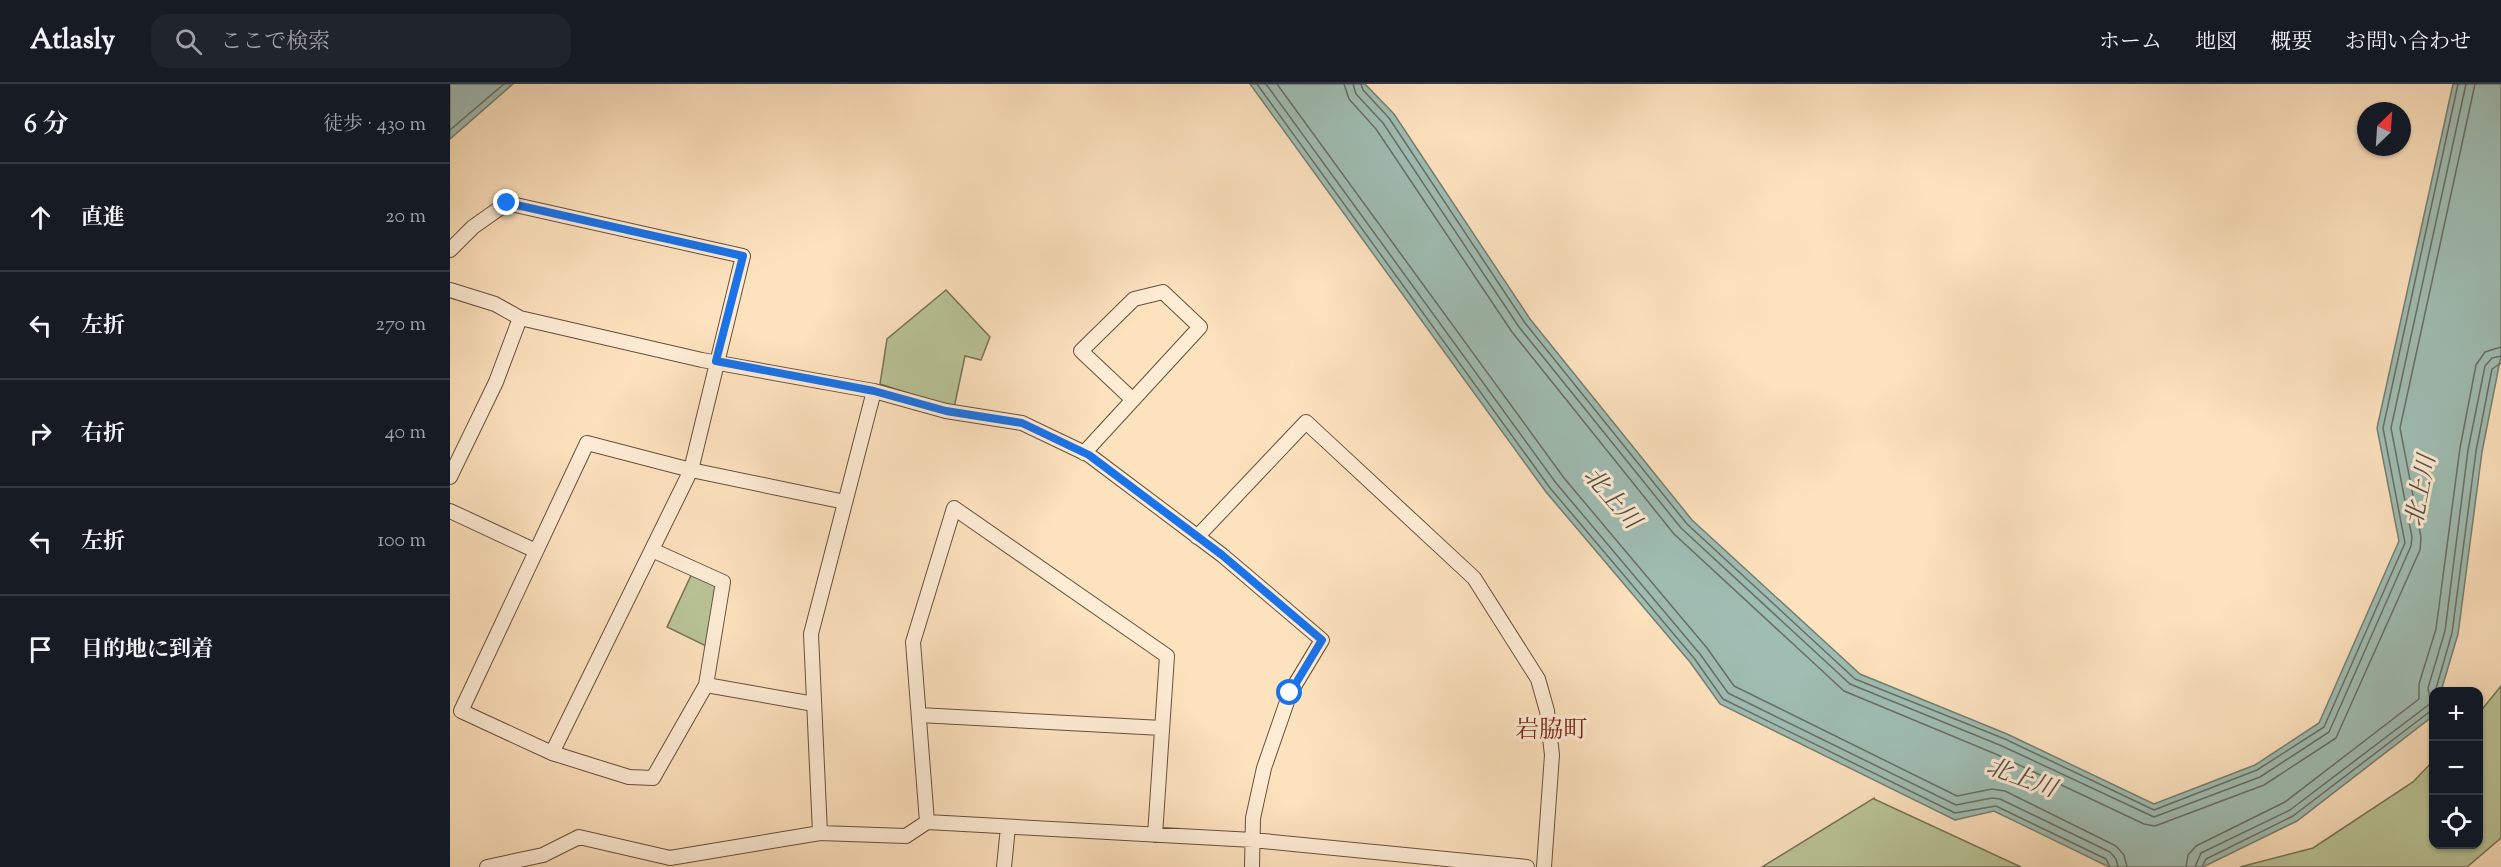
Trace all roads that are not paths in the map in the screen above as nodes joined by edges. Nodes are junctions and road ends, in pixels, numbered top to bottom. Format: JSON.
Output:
{"nodes":[{"id":1,"x":450,"y":250,"type":"edge"},
{"id":2,"x":450,"y":290,"type":"edge"},
{"id":3,"x":520,"y":318,"type":"junction"},
{"id":4,"x":716,"y":361,"type":"junction"},
{"id":5,"x":874,"y":391,"type":"junction"},
{"id":6,"x":1132,"y":400,"type":"junction"},
{"id":7,"x":1084,"y":453,"type":"junction"},
{"id":8,"x":691,"y":470,"type":"junction"},
{"id":9,"x":450,"y":477,"type":"edge"},
{"id":10,"x":845,"y":502,"type":"junction"},
{"id":11,"x":450,"y":511,"type":"edge"},
{"id":12,"x":1197,"y":537,"type":"junction"},
{"id":13,"x":652,"y":550,"type":"junction"},
{"id":14,"x":536,"y":551,"type":"junction"},
{"id":15,"x":706,"y":685,"type":"junction"},
{"id":16,"x":814,"y":704,"type":"junction"},
{"id":17,"x":919,"y":715,"type":"junction"},
{"id":18,"x":1162,"y":728,"type":"junction"},
{"id":19,"x":552,"y":753,"type":"junction"},
{"id":20,"x":927,"y":822,"type":"junction"},
{"id":21,"x":1008,"y":827,"type":"junction"},
{"id":22,"x":820,"y":833,"type":"junction"},
{"id":23,"x":1155,"y":835,"type":"junction"},
{"id":24,"x":1253,"y":840,"type":"junction"},
{"id":25,"x":518,"y":864,"type":"edge"},
{"id":26,"x":487,"y":867,"type":"edge"},
{"id":27,"x":1004,"y":867,"type":"edge"},
{"id":28,"x":1252,"y":867,"type":"edge"},
{"id":29,"x":1527,"y":867,"type":"edge"},
{"id":30,"x":1544,"y":867,"type":"edge"}],
"edges":[{"from":1,"to":4,"type":"street"},
{"from":2,"to":3,"type":"street"},
{"from":3,"to":4,"type":"street"},
{"from":3,"to":9,"type":"street"},
{"from":4,"to":5,"type":"street"},
{"from":4,"to":8,"type":"street"},
{"from":5,"to":7,"type":"street"},
{"from":5,"to":10,"type":"street"},
{"from":6,"to":6,"type":"street"},
{"from":6,"to":7,"type":"street"},
{"from":7,"to":12,"type":"street"},
{"from":8,"to":10,"type":"street"},
{"from":8,"to":13,"type":"street"},
{"from":8,"to":14,"type":"street"},
{"from":10,"to":16,"type":"street"},
{"from":11,"to":14,"type":"street"},
{"from":12,"to":24,"type":"street"},
{"from":12,"to":30,"type":"street"},
{"from":13,"to":15,"type":"street"},
{"from":13,"to":19,"type":"street"},
{"from":14,"to":19,"type":"street"},
{"from":15,"to":16,"type":"street"},
{"from":15,"to":19,"type":"street"},
{"from":16,"to":22,"type":"street"},
{"from":17,"to":18,"type":"street"},
{"from":17,"to":18,"type":"street"},
{"from":17,"to":20,"type":"street"},
{"from":18,"to":23,"type":"street"},
{"from":20,"to":21,"type":"street"},
{"from":20,"to":22,"type":"street"},
{"from":21,"to":23,"type":"street"},
{"from":21,"to":27,"type":"street"},
{"from":22,"to":25,"type":"street"},
{"from":23,"to":24,"type":"street"},
{"from":24,"to":28,"type":"street"},
{"from":24,"to":29,"type":"street"},
{"from":25,"to":26,"type":"street"}]}
